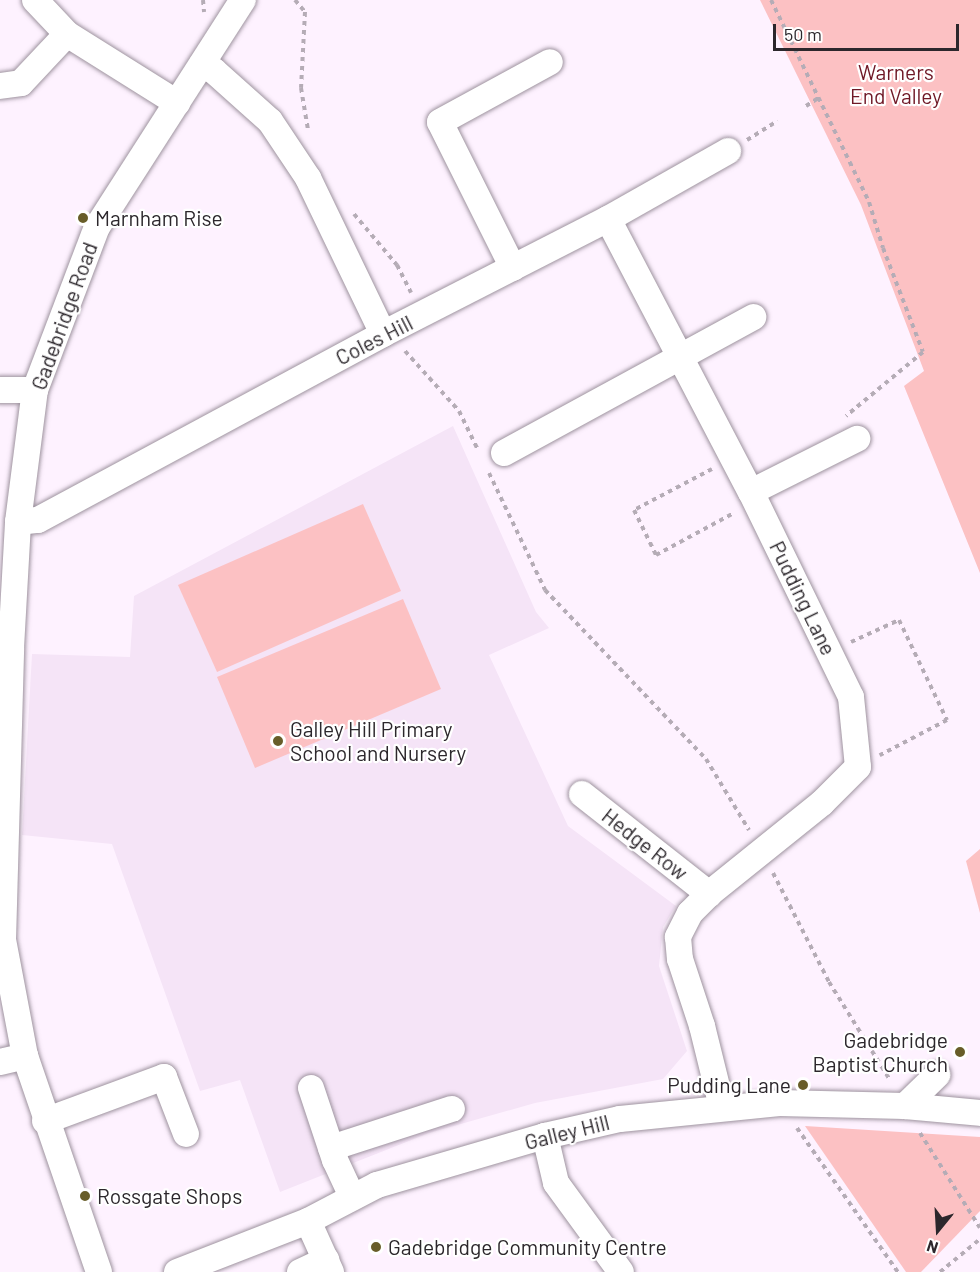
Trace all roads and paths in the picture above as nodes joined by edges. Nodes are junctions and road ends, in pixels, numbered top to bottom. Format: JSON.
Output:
{"nodes":[{"id":1,"x":34,"y":0,"type":"edge"},
{"id":2,"x":243,"y":0,"type":"edge"},
{"id":3,"x":295,"y":0,"type":"edge"},
{"id":4,"x":771,"y":0,"type":"edge"},
{"id":5,"x":67,"y":34,"type":"junction"},
{"id":6,"x":550,"y":62,"type":"dead end"},
{"id":7,"x":202,"y":64,"type":"junction"},
{"id":8,"x":0,"y":86,"type":"edge"},
{"id":9,"x":820,"y":97,"type":"junction"},
{"id":10,"x":177,"y":103,"type":"junction"},
{"id":11,"x":806,"y":106,"type":"dead end"},
{"id":12,"x":778,"y":122,"type":"dead end"},
{"id":13,"x":311,"y":137,"type":"dead end"},
{"id":14,"x":728,"y":151,"type":"joint"},
{"id":15,"x":349,"y":208,"type":"dead end"},
{"id":16,"x":608,"y":219,"type":"junction"},
{"id":17,"x":513,"y":268,"type":"junction"},
{"id":18,"x":421,"y":316,"type":"junction"},
{"id":19,"x":753,"y":317,"type":"dead end"},
{"id":20,"x":383,"y":334,"type":"junction"},
{"id":21,"x":680,"y":357,"type":"junction"},
{"id":22,"x":0,"y":390,"type":"edge"},
{"id":23,"x":35,"y":390,"type":"junction"},
{"id":24,"x":857,"y":439,"type":"joint"},
{"id":25,"x":489,"y":457,"type":"junction"},
{"id":26,"x":733,"y":457,"type":"junction"},
{"id":27,"x":754,"y":497,"type":"junction"},
{"id":28,"x":18,"y":522,"type":"junction"},
{"id":29,"x":830,"y":652,"type":"junction"},
{"id":30,"x":858,"y":767,"type":"junction"},
{"id":31,"x":582,"y":794,"type":"dead end"},
{"id":32,"x":761,"y":849,"type":"junction"},
{"id":33,"x":708,"y":894,"type":"junction"},
{"id":34,"x":25,"y":1056,"type":"junction"},
{"id":35,"x":0,"y":1062,"type":"edge"},
{"id":36,"x":938,"y":1075,"type":"dead end"},
{"id":37,"x":310,"y":1088,"type":"dead end"},
{"id":38,"x":779,"y":1103,"type":"junction"},
{"id":39,"x":905,"y":1106,"type":"junction"},
{"id":40,"x":722,"y":1107,"type":"junction"},
{"id":41,"x":452,"y":1109,"type":"dead end"},
{"id":42,"x":980,"y":1113,"type":"edge"},
{"id":43,"x":45,"y":1121,"type":"junction"},
{"id":44,"x":186,"y":1134,"type":"dead end"},
{"id":45,"x":545,"y":1136,"type":"junction"},
{"id":46,"x":331,"y":1148,"type":"junction"},
{"id":47,"x":352,"y":1196,"type":"junction"},
{"id":48,"x":308,"y":1221,"type":"junction"},
{"id":49,"x":980,"y":1228,"type":"edge"},
{"id":50,"x":980,"y":1239,"type":"edge"},
{"id":51,"x":328,"y":1266,"type":"edge"},
{"id":52,"x":99,"y":1272,"type":"edge"},
{"id":53,"x":177,"y":1272,"type":"edge"},
{"id":54,"x":300,"y":1272,"type":"edge"},
{"id":55,"x":621,"y":1272,"type":"edge"},
{"id":56,"x":898,"y":1272,"type":"edge"},
{"id":57,"x":940,"y":1272,"type":"edge"}],
"edges":[{"from":1,"to":5,"type":"street"},
{"from":2,"to":7,"type":"street","name":"Gadebridge Road"},
{"from":3,"to":13,"type":"path"},
{"from":4,"to":9,"type":"path"},
{"from":5,"to":8,"type":"street"},
{"from":5,"to":10,"type":"street"},
{"from":6,"to":17,"type":"street"},
{"from":7,"to":10,"type":"street","name":"Gadebridge Road"},
{"from":7,"to":20,"type":"street"},
{"from":9,"to":11,"type":"path"},
{"from":9,"to":24,"type":"path"},
{"from":10,"to":23,"type":"street","name":"Gadebridge Road"},
{"from":12,"to":14,"type":"path"},
{"from":14,"to":16,"type":"street","name":"Coles Hill"},
{"from":15,"to":18,"type":"path"},
{"from":16,"to":17,"type":"street","name":"Coles Hill"},
{"from":16,"to":21,"type":"street","name":"Pudding Lane"},
{"from":17,"to":18,"type":"street","name":"Coles Hill"},
{"from":18,"to":20,"type":"street","name":"Coles Hill"},
{"from":19,"to":21,"type":"street"},
{"from":20,"to":25,"type":"path"},
{"from":20,"to":28,"type":"street","name":"Coles Hill"},
{"from":21,"to":25,"type":"street"},
{"from":21,"to":26,"type":"street","name":"Pudding Lane"},
{"from":22,"to":23,"type":"street"},
{"from":23,"to":28,"type":"street","name":"Gadebridge Road"},
{"from":24,"to":27,"type":"street"},
{"from":25,"to":32,"type":"path"},
{"from":26,"to":27,"type":"street","name":"Pudding Lane"},
{"from":26,"to":27,"type":"path"},
{"from":27,"to":29,"type":"street","name":"Pudding Lane"},
{"from":28,"to":34,"type":"street","name":"Gadebridge Road"},
{"from":29,"to":30,"type":"street","name":"Pudding Lane"},
{"from":29,"to":30,"type":"path"},
{"from":30,"to":32,"type":"street"},
{"from":31,"to":33,"type":"street","name":"Hedge Row"},
{"from":32,"to":33,"type":"street"},
{"from":32,"to":39,"type":"path"},
{"from":33,"to":40,"type":"street"},
{"from":34,"to":35,"type":"street"},
{"from":34,"to":43,"type":"street","name":"Gadebridge Road"},
{"from":36,"to":39,"type":"street"},
{"from":37,"to":46,"type":"street"},
{"from":38,"to":39,"type":"street","name":"Galley Hill"},
{"from":38,"to":40,"type":"street","name":"Galley Hill"},
{"from":38,"to":56,"type":"path"},
{"from":39,"to":42,"type":"street","name":"Galley Hill"},
{"from":39,"to":49,"type":"path"},
{"from":40,"to":45,"type":"street","name":"Galley Hill"},
{"from":41,"to":46,"type":"street"},
{"from":43,"to":44,"type":"street"},
{"from":43,"to":52,"type":"street","name":"Gadebridge Road"},
{"from":45,"to":47,"type":"street","name":"Galley Hill"},
{"from":45,"to":55,"type":"street"},
{"from":46,"to":47,"type":"street"},
{"from":47,"to":48,"type":"street","name":"Galley Hill"},
{"from":48,"to":51,"type":"street"},
{"from":48,"to":53,"type":"street","name":"Galley Hill"},
{"from":50,"to":57,"type":"path"},
{"from":51,"to":54,"type":"street"}]}
